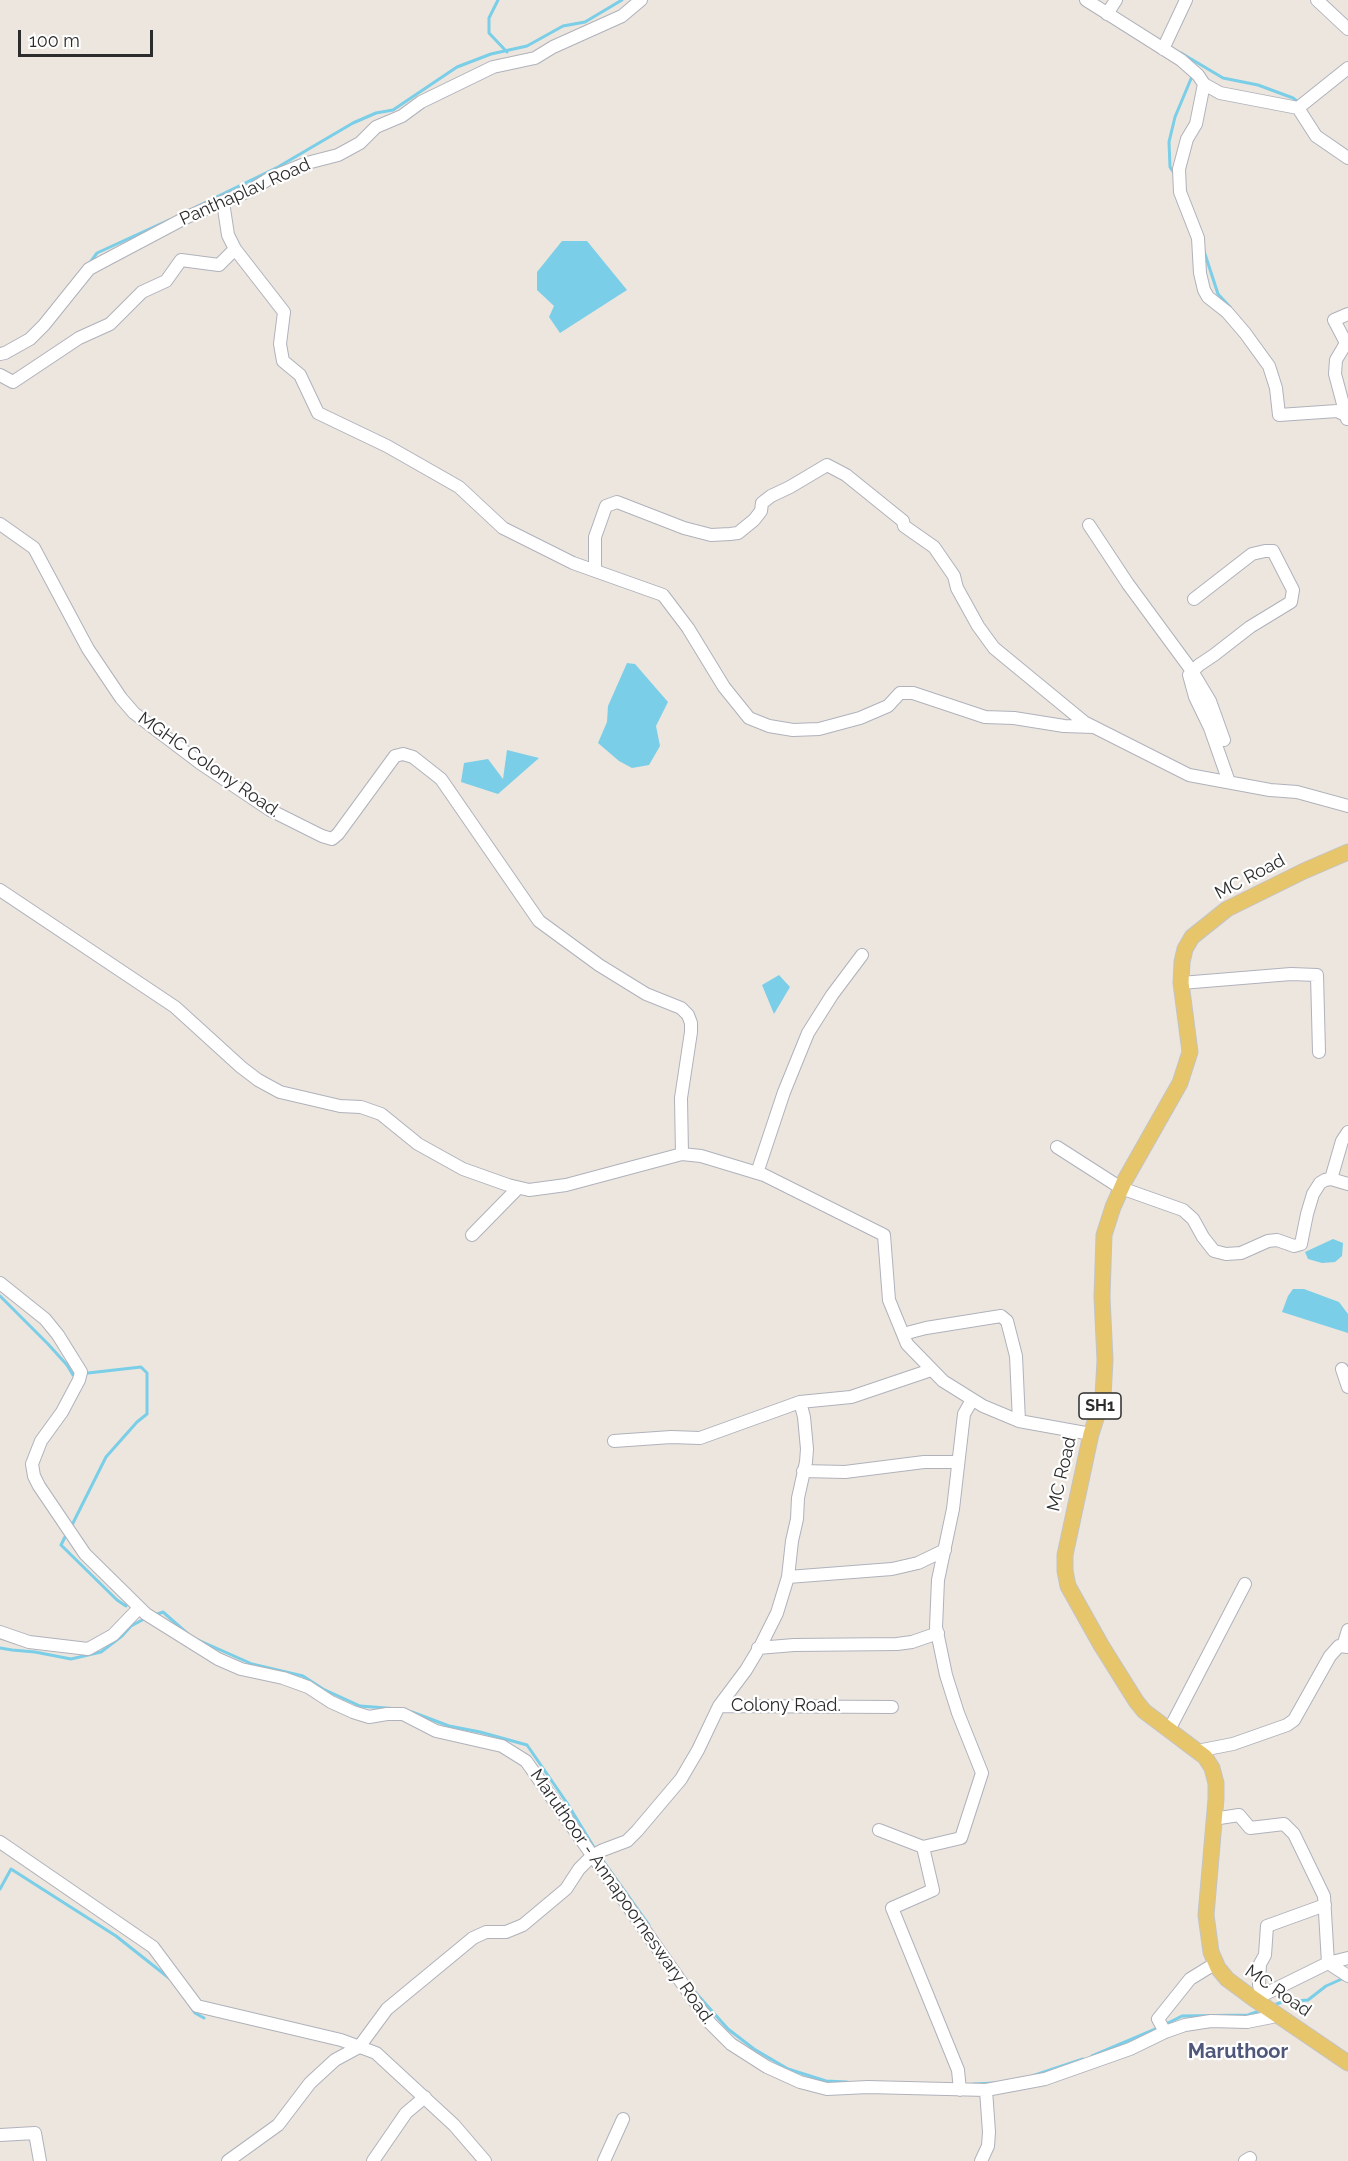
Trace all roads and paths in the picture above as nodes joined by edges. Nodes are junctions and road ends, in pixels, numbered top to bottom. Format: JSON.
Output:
{"nodes":[{"id":1,"x":640,"y":0,"type":"edge"},
{"id":2,"x":1088,"y":0,"type":"edge"},
{"id":3,"x":1186,"y":0,"type":"edge"},
{"id":4,"x":1317,"y":0,"type":"edge"},
{"id":5,"x":1112,"y":6,"type":"edge"},
{"id":6,"x":1348,"y":29,"type":"edge"},
{"id":7,"x":1165,"y":44,"type":"junction"},
{"id":8,"x":1348,"y":68,"type":"edge"},
{"id":9,"x":1201,"y":80,"type":"junction"},
{"id":10,"x":1302,"y":105,"type":"junction"},
{"id":11,"x":1348,"y":158,"type":"edge"},
{"id":12,"x":222,"y":202,"type":"junction"},
{"id":13,"x":235,"y":249,"type":"junction"},
{"id":14,"x":1348,"y":314,"type":"edge"},
{"id":15,"x":0,"y":354,"type":"edge"},
{"id":16,"x":0,"y":375,"type":"edge"},
{"id":17,"x":1346,"y":397,"type":"edge"},
{"id":18,"x":1347,"y":418,"type":"edge"},
{"id":19,"x":0,"y":524,"type":"edge"},
{"id":20,"x":1089,"y":525,"type":"dead end"},
{"id":21,"x":595,"y":570,"type":"junction"},
{"id":22,"x":1194,"y":599,"type":"dead end"},
{"id":23,"x":1192,"y":671,"type":"junction"},
{"id":24,"x":1094,"y":727,"type":"junction"},
{"id":25,"x":1224,"y":740,"type":"dead end"},
{"id":26,"x":1229,"y":782,"type":"junction"},
{"id":27,"x":1348,"y":806,"type":"edge"},
{"id":28,"x":1348,"y":852,"type":"edge"},
{"id":29,"x":0,"y":890,"type":"edge"},
{"id":30,"x":862,"y":955,"type":"dead end"},
{"id":31,"x":1181,"y":983,"type":"junction"},
{"id":32,"x":1319,"y":1052,"type":"dead end"},
{"id":33,"x":1348,"y":1132,"type":"edge"},
{"id":34,"x":1057,"y":1147,"type":"dead end"},
{"id":35,"x":682,"y":1154,"type":"junction"},
{"id":36,"x":757,"y":1173,"type":"junction"},
{"id":37,"x":1331,"y":1179,"type":"junction"},
{"id":38,"x":1348,"y":1184,"type":"edge"},
{"id":39,"x":518,"y":1188,"type":"junction"},
{"id":40,"x":1121,"y":1188,"type":"junction"},
{"id":41,"x":472,"y":1235,"type":"dead end"},
{"id":42,"x":0,"y":1283,"type":"edge"},
{"id":43,"x":903,"y":1334,"type":"junction"},
{"id":44,"x":1342,"y":1369,"type":"dead end"},
{"id":45,"x":931,"y":1370,"type":"junction"},
{"id":46,"x":1348,"y":1387,"type":"edge"},
{"id":47,"x":972,"y":1400,"type":"junction"},
{"id":48,"x":800,"y":1402,"type":"junction"},
{"id":49,"x":1019,"y":1421,"type":"junction"},
{"id":50,"x":1091,"y":1434,"type":"junction"},
{"id":51,"x":614,"y":1442,"type":"dead end"},
{"id":52,"x":958,"y":1462,"type":"junction"},
{"id":53,"x":803,"y":1471,"type":"junction"},
{"id":54,"x":945,"y":1550,"type":"junction"},
{"id":55,"x":788,"y":1577,"type":"junction"},
{"id":56,"x":1245,"y":1584,"type":"dead end"},
{"id":57,"x":142,"y":1611,"type":"junction"},
{"id":58,"x":1348,"y":1630,"type":"edge"},
{"id":59,"x":0,"y":1632,"type":"edge"},
{"id":60,"x":938,"y":1633,"type":"junction"},
{"id":61,"x":1345,"y":1647,"type":"edge"},
{"id":62,"x":758,"y":1648,"type":"junction"},
{"id":63,"x":719,"y":1706,"type":"junction"},
{"id":64,"x":892,"y":1707,"type":"dead end"},
{"id":65,"x":1169,"y":1730,"type":"junction"},
{"id":66,"x":1197,"y":1751,"type":"junction"},
{"id":67,"x":1213,"y":1818,"type":"junction"},
{"id":68,"x":879,"y":1830,"type":"dead end"},
{"id":69,"x":0,"y":1842,"type":"edge"},
{"id":70,"x":923,"y":1847,"type":"junction"},
{"id":71,"x":597,"y":1853,"type":"junction"},
{"id":72,"x":1325,"y":1905,"type":"junction"},
{"id":73,"x":1348,"y":1958,"type":"edge"},
{"id":74,"x":1216,"y":1963,"type":"junction"},
{"id":75,"x":1328,"y":1963,"type":"junction"},
{"id":76,"x":1348,"y":1976,"type":"edge"},
{"id":77,"x":1258,"y":1997,"type":"junction"},
{"id":78,"x":1276,"y":2017,"type":"junction"},
{"id":79,"x":1165,"y":2032,"type":"junction"},
{"id":80,"x":359,"y":2047,"type":"junction"},
{"id":81,"x":1348,"y":2063,"type":"edge"},
{"id":82,"x":960,"y":2090,"type":"junction"},
{"id":83,"x":986,"y":2090,"type":"junction"},
{"id":84,"x":425,"y":2097,"type":"junction"},
{"id":85,"x":623,"y":2119,"type":"dead end"},
{"id":86,"x":0,"y":2135,"type":"edge"},
{"id":87,"x":40,"y":2161,"type":"edge"},
{"id":88,"x":228,"y":2161,"type":"edge"},
{"id":89,"x":373,"y":2161,"type":"edge"},
{"id":90,"x":485,"y":2161,"type":"edge"},
{"id":91,"x":604,"y":2161,"type":"edge"},
{"id":92,"x":981,"y":2161,"type":"edge"}],
"edges":[{"from":1,"to":12,"type":"street","name":"Panthaplav Road"},
{"from":2,"to":5,"type":"street"},
{"from":3,"to":7,"type":"street"},
{"from":4,"to":6,"type":"street"},
{"from":5,"to":7,"type":"street"},
{"from":7,"to":9,"type":"street"},
{"from":8,"to":10,"type":"street"},
{"from":9,"to":10,"type":"street"},
{"from":9,"to":18,"type":"street"},
{"from":10,"to":11,"type":"street"},
{"from":12,"to":13,"type":"street"},
{"from":12,"to":15,"type":"street","name":"Panthaplav Road"},
{"from":13,"to":16,"type":"street"},
{"from":13,"to":21,"type":"street"},
{"from":14,"to":17,"type":"street"},
{"from":17,"to":18,"type":"street"},
{"from":19,"to":35,"type":"street","name":"MGHC Colony Road."},
{"from":20,"to":23,"type":"street"},
{"from":21,"to":24,"type":"street"},
{"from":21,"to":24,"type":"street"},
{"from":22,"to":23,"type":"street"},
{"from":23,"to":25,"type":"street"},
{"from":23,"to":26,"type":"street"},
{"from":24,"to":26,"type":"street"},
{"from":26,"to":27,"type":"street"},
{"from":28,"to":31,"type":"main road","name":"MC Road","number":"SH1"},
{"from":29,"to":39,"type":"street"},
{"from":30,"to":36,"type":"street"},
{"from":31,"to":32,"type":"street"},
{"from":31,"to":40,"type":"main road","name":"MC Road","number":"SH1"},
{"from":33,"to":37,"type":"street"},
{"from":34,"to":40,"type":"street"},
{"from":35,"to":36,"type":"street"},
{"from":35,"to":39,"type":"street"},
{"from":36,"to":43,"type":"street"},
{"from":37,"to":38,"type":"street"},
{"from":37,"to":40,"type":"street"},
{"from":39,"to":41,"type":"street"},
{"from":40,"to":50,"type":"main road","name":"MC Road","number":"SH1"},
{"from":42,"to":57,"type":"street","name":"Maruthoor - Annapoorneswary Road."},
{"from":43,"to":45,"type":"street"},
{"from":43,"to":49,"type":"street"},
{"from":44,"to":46,"type":"street"},
{"from":45,"to":47,"type":"street"},
{"from":45,"to":48,"type":"street"},
{"from":47,"to":49,"type":"street"},
{"from":47,"to":52,"type":"street"},
{"from":48,"to":51,"type":"street"},
{"from":48,"to":53,"type":"street","name":"Colony Road."},
{"from":49,"to":50,"type":"street"},
{"from":50,"to":65,"type":"main road","name":"MC Road","number":"SH1"},
{"from":52,"to":53,"type":"street"},
{"from":52,"to":54,"type":"street"},
{"from":53,"to":55,"type":"street","name":"Colony Road."},
{"from":54,"to":55,"type":"street"},
{"from":54,"to":60,"type":"street"},
{"from":55,"to":62,"type":"street","name":"Colony Road."},
{"from":56,"to":65,"type":"street"},
{"from":57,"to":59,"type":"street"},
{"from":57,"to":71,"type":"street","name":"Maruthoor - Annapoorneswary Road."},
{"from":58,"to":61,"type":"street"},
{"from":60,"to":62,"type":"street"},
{"from":60,"to":70,"type":"street"},
{"from":61,"to":66,"type":"street"},
{"from":62,"to":63,"type":"street","name":"Colony Road."},
{"from":63,"to":64,"type":"street","name":"Colony Road."},
{"from":63,"to":71,"type":"street"},
{"from":65,"to":66,"type":"main road","name":"MC Road","number":"SH1"},
{"from":66,"to":67,"type":"main road","name":"MC Road","number":"SH1"},
{"from":67,"to":72,"type":"street"},
{"from":67,"to":74,"type":"main road","name":"MC Road","number":"SH1"},
{"from":68,"to":70,"type":"street"},
{"from":69,"to":80,"type":"street"},
{"from":70,"to":82,"type":"street"},
{"from":71,"to":80,"type":"street"},
{"from":71,"to":82,"type":"street","name":"Maruthoor - Annapoorneswary Road."},
{"from":72,"to":75,"type":"street"},
{"from":72,"to":77,"type":"street"},
{"from":73,"to":75,"type":"street"},
{"from":74,"to":77,"type":"main road","name":"MC Road","number":"SH1"},
{"from":74,"to":79,"type":"street"},
{"from":75,"to":76,"type":"street"},
{"from":75,"to":77,"type":"street"},
{"from":77,"to":78,"type":"main road","name":"MC Road","number":"SH1"},
{"from":78,"to":79,"type":"street","name":"Maruthoor - Annapoorneswary Road."},
{"from":78,"to":81,"type":"main road","name":"MC Road","number":"SH1"},
{"from":79,"to":83,"type":"street","name":"Maruthoor - Annapoorneswary Road."},
{"from":80,"to":84,"type":"street"},
{"from":80,"to":88,"type":"street"},
{"from":82,"to":83,"type":"street","name":"Maruthoor - Annapoorneswary Road."},
{"from":83,"to":92,"type":"street"},
{"from":84,"to":89,"type":"street"},
{"from":84,"to":90,"type":"street"},
{"from":85,"to":91,"type":"street"},
{"from":86,"to":87,"type":"street"}]}
